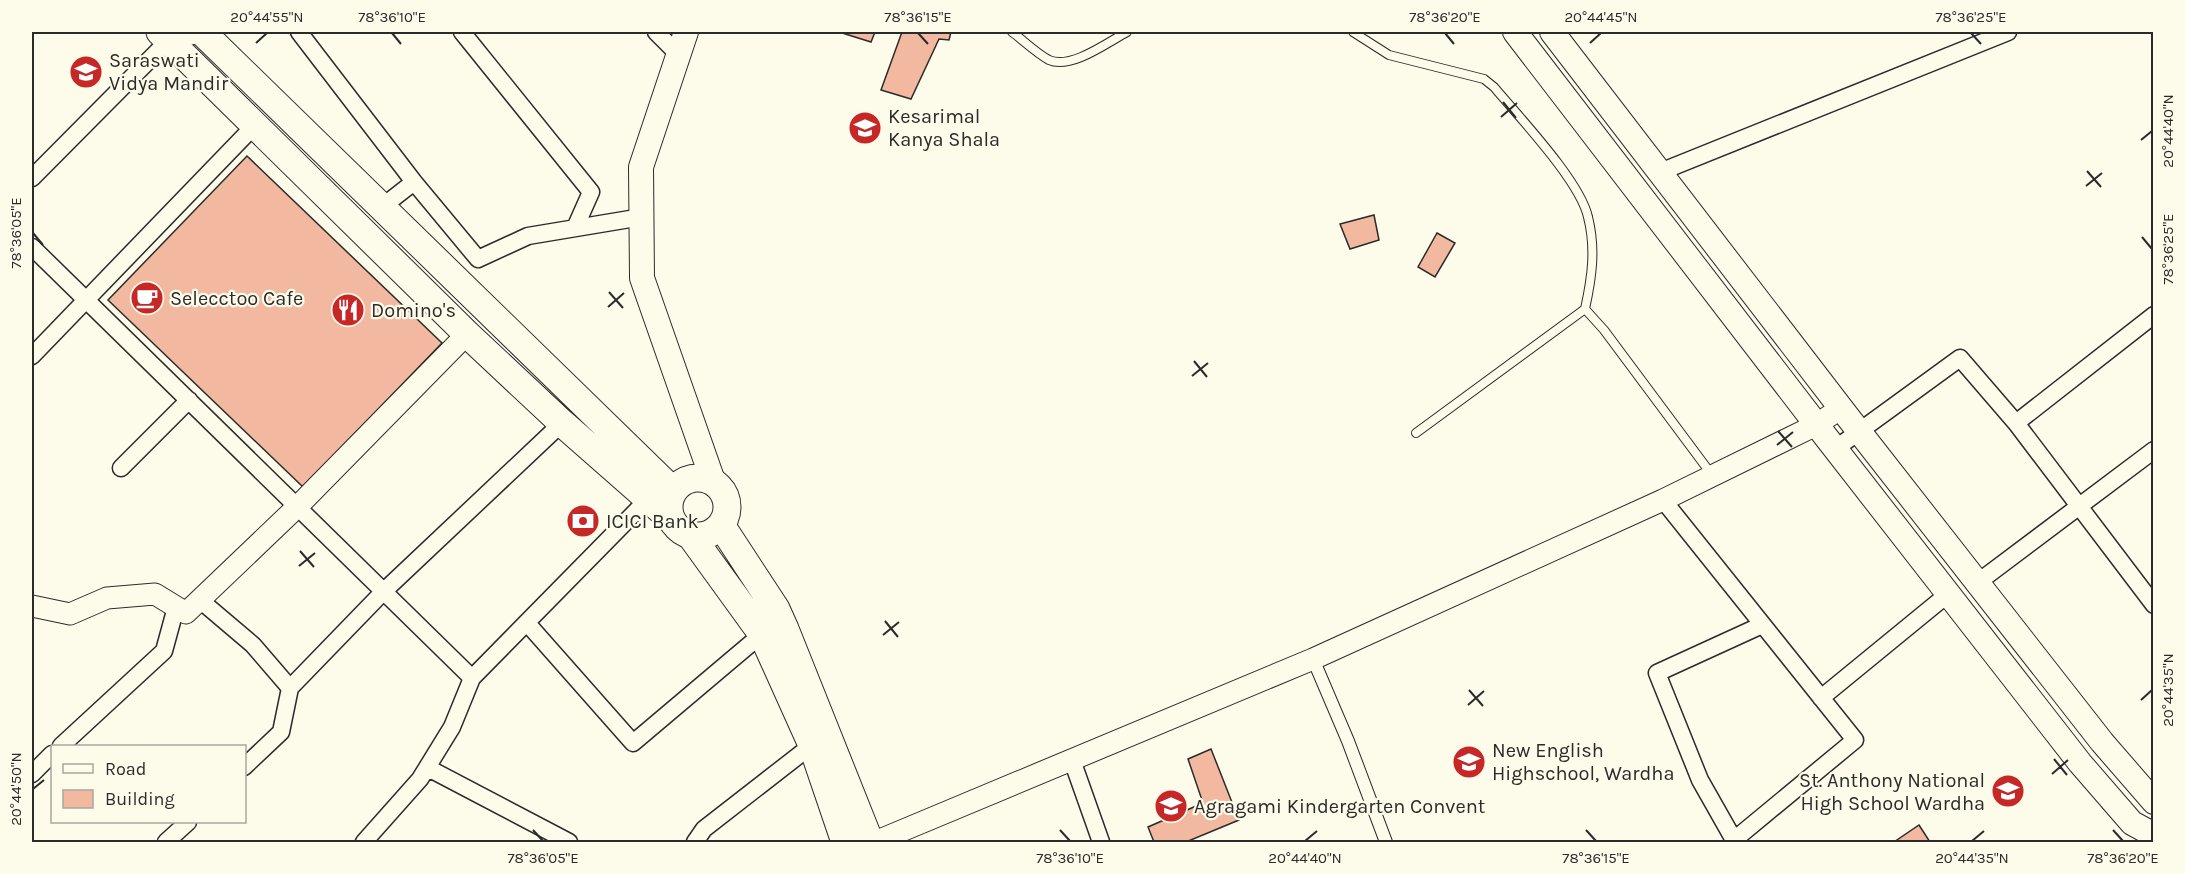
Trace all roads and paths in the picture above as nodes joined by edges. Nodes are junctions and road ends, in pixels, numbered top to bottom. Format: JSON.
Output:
{"nodes":[{"id":1,"x":205,"y":32,"type":"edge"},
{"id":2,"x":300,"y":32,"type":"edge"},
{"id":3,"x":462,"y":32,"type":"edge"},
{"id":4,"x":656,"y":32,"type":"edge"},
{"id":5,"x":686,"y":32,"type":"edge"},
{"id":6,"x":1011,"y":32,"type":"edge"},
{"id":7,"x":1127,"y":32,"type":"edge"},
{"id":8,"x":1353,"y":32,"type":"edge"},
{"id":9,"x":1515,"y":32,"type":"edge"},
{"id":10,"x":1552,"y":32,"type":"edge"},
{"id":11,"x":2008,"y":32,"type":"edge"},
{"id":12,"x":164,"y":36,"type":"edge"},
{"id":13,"x":678,"y":54,"type":"junction"},
{"id":14,"x":255,"y":125,"type":"junction"},
{"id":15,"x":1660,"y":172,"type":"junction"},
{"id":16,"x":32,"y":178,"type":"edge"},
{"id":17,"x":414,"y":182,"type":"junction"},
{"id":18,"x":382,"y":207,"type":"junction"},
{"id":19,"x":642,"y":218,"type":"junction"},
{"id":20,"x":575,"y":228,"type":"junction"},
{"id":21,"x":32,"y":247,"type":"edge"},
{"id":22,"x":478,"y":259,"type":"junction"},
{"id":23,"x":458,"y":282,"type":"junction"},
{"id":24,"x":87,"y":300,"type":"junction"},
{"id":25,"x":1586,"y":309,"type":"junction"},
{"id":26,"x":2154,"y":315,"type":"edge"},
{"id":27,"x":467,"y":334,"type":"junction"},
{"id":28,"x":32,"y":356,"type":"edge"},
{"id":29,"x":189,"y":400,"type":"junction"},
{"id":30,"x":1841,"y":408,"type":"junction"},
{"id":31,"x":562,"y":423,"type":"junction"},
{"id":32,"x":2016,"y":423,"type":"junction"},
{"id":33,"x":1816,"y":425,"type":"junction"},
{"id":34,"x":1859,"y":431,"type":"junction"},
{"id":35,"x":1416,"y":434,"type":"dead end"},
{"id":36,"x":1835,"y":449,"type":"junction"},
{"id":37,"x":2154,"y":450,"type":"edge"},
{"id":38,"x":121,"y":468,"type":"dead end"},
{"id":39,"x":709,"y":472,"type":"junction"},
{"id":40,"x":1713,"y":476,"type":"junction"},
{"id":41,"x":660,"y":488,"type":"junction"},
{"id":42,"x":1663,"y":500,"type":"junction"},
{"id":43,"x":2078,"y":505,"type":"junction"},
{"id":44,"x":297,"y":507,"type":"junction"},
{"id":45,"x":721,"y":525,"type":"junction"},
{"id":46,"x":691,"y":536,"type":"junction"},
{"id":47,"x":1977,"y":583,"type":"junction"},
{"id":48,"x":384,"y":591,"type":"junction"},
{"id":49,"x":1948,"y":594,"type":"junction"},
{"id":50,"x":200,"y":600,"type":"junction"},
{"id":51,"x":2154,"y":605,"type":"edge"},
{"id":52,"x":32,"y":606,"type":"edge"},
{"id":53,"x":176,"y":607,"type":"junction"},
{"id":54,"x":527,"y":623,"type":"junction"},
{"id":55,"x":1762,"y":625,"type":"junction"},
{"id":56,"x":762,"y":634,"type":"junction"},
{"id":57,"x":1313,"y":658,"type":"junction"},
{"id":58,"x":472,"y":678,"type":"junction"},
{"id":59,"x":290,"y":688,"type":"junction"},
{"id":60,"x":1821,"y":698,"type":"junction"},
{"id":61,"x":63,"y":745,"type":"edge"},
{"id":62,"x":812,"y":745,"type":"junction"},
{"id":63,"x":51,"y":755,"type":"edge"},
{"id":64,"x":1072,"y":760,"type":"junction"},
{"id":65,"x":246,"y":765,"type":"edge"},
{"id":66,"x":428,"y":768,"type":"junction"},
{"id":67,"x":32,"y":774,"type":"edge"},
{"id":68,"x":2154,"y":802,"type":"edge"},
{"id":69,"x":187,"y":823,"type":"edge"},
{"id":70,"x":2154,"y":835,"type":"edge"},
{"id":71,"x":166,"y":843,"type":"edge"},
{"id":72,"x":364,"y":843,"type":"edge"},
{"id":73,"x":569,"y":843,"type":"edge"},
{"id":74,"x":695,"y":843,"type":"edge"},
{"id":75,"x":845,"y":843,"type":"edge"},
{"id":76,"x":873,"y":843,"type":"edge"},
{"id":77,"x":1101,"y":843,"type":"edge"},
{"id":78,"x":1386,"y":843,"type":"edge"}],
"edges":[{"from":1,"to":12,"type":"street"},
{"from":1,"to":18,"type":"main road"},
{"from":2,"to":17,"type":"street"},
{"from":3,"to":20,"type":"street"},
{"from":4,"to":13,"type":"street"},
{"from":5,"to":13,"type":"main road"},
{"from":6,"to":7,"type":"lane"},
{"from":8,"to":25,"type":"lane"},
{"from":9,"to":33,"type":"main road"},
{"from":10,"to":15,"type":"main road"},
{"from":11,"to":15,"type":"street"},
{"from":12,"to":14,"type":"main road"},
{"from":12,"to":16,"type":"street"},
{"from":13,"to":19,"type":"main road"},
{"from":14,"to":24,"type":"street"},
{"from":14,"to":27,"type":"main road"},
{"from":15,"to":30,"type":"main road"},
{"from":17,"to":18,"type":"street"},
{"from":17,"to":22,"type":"street"},
{"from":18,"to":23,"type":"main road"},
{"from":19,"to":20,"type":"street"},
{"from":19,"to":39,"type":"main road"},
{"from":20,"to":22,"type":"street"},
{"from":21,"to":24,"type":"street"},
{"from":22,"to":23,"type":"street"},
{"from":23,"to":41,"type":"main road"},
{"from":24,"to":28,"type":"street"},
{"from":24,"to":29,"type":"street"},
{"from":25,"to":35,"type":"lane"},
{"from":25,"to":40,"type":"lane"},
{"from":26,"to":32,"type":"street"},
{"from":27,"to":31,"type":"main road"},
{"from":27,"to":44,"type":"street"},
{"from":29,"to":38,"type":"street"},
{"from":29,"to":44,"type":"street"},
{"from":30,"to":33,"type":"street"},
{"from":30,"to":34,"type":"main road"},
{"from":31,"to":41,"type":"main road"},
{"from":31,"to":48,"type":"street"},
{"from":32,"to":34,"type":"street"},
{"from":32,"to":43,"type":"street"},
{"from":33,"to":36,"type":"main road"},
{"from":33,"to":40,"type":"street"},
{"from":34,"to":36,"type":"street"},
{"from":34,"to":47,"type":"main road"},
{"from":36,"to":49,"type":"main road"},
{"from":37,"to":43,"type":"street"},
{"from":39,"to":41,"type":"main road"},
{"from":39,"to":45,"type":"main road"},
{"from":40,"to":42,"type":"street"},
{"from":41,"to":46,"type":"main road"},
{"from":41,"to":54,"type":"street"},
{"from":42,"to":55,"type":"street"},
{"from":42,"to":57,"type":"street"},
{"from":43,"to":47,"type":"street"},
{"from":43,"to":51,"type":"street"},
{"from":44,"to":48,"type":"street"},
{"from":44,"to":50,"type":"street"},
{"from":45,"to":46,"type":"main road"},
{"from":45,"to":76,"type":"main road"},
{"from":46,"to":56,"type":"main road"},
{"from":47,"to":68,"type":"main road"},
{"from":48,"to":58,"type":"street"},
{"from":48,"to":59,"type":"street"},
{"from":49,"to":60,"type":"street"},
{"from":49,"to":70,"type":"main road"},
{"from":50,"to":53,"type":"street"},
{"from":50,"to":59,"type":"street"},
{"from":52,"to":53,"type":"street"},
{"from":53,"to":61,"type":"street"},
{"from":54,"to":56,"type":"street"},
{"from":54,"to":58,"type":"street"},
{"from":55,"to":60,"type":"street"},
{"from":55,"to":60,"type":"street"},
{"from":56,"to":62,"type":"main road"},
{"from":57,"to":64,"type":"street"},
{"from":57,"to":78,"type":"street"},
{"from":58,"to":66,"type":"street"},
{"from":59,"to":65,"type":"street"},
{"from":62,"to":74,"type":"street"},
{"from":62,"to":75,"type":"main road"},
{"from":63,"to":67,"type":"street"},
{"from":64,"to":76,"type":"street"},
{"from":64,"to":77,"type":"street"},
{"from":66,"to":72,"type":"street"},
{"from":66,"to":73,"type":"street"},
{"from":69,"to":71,"type":"street"}]}
